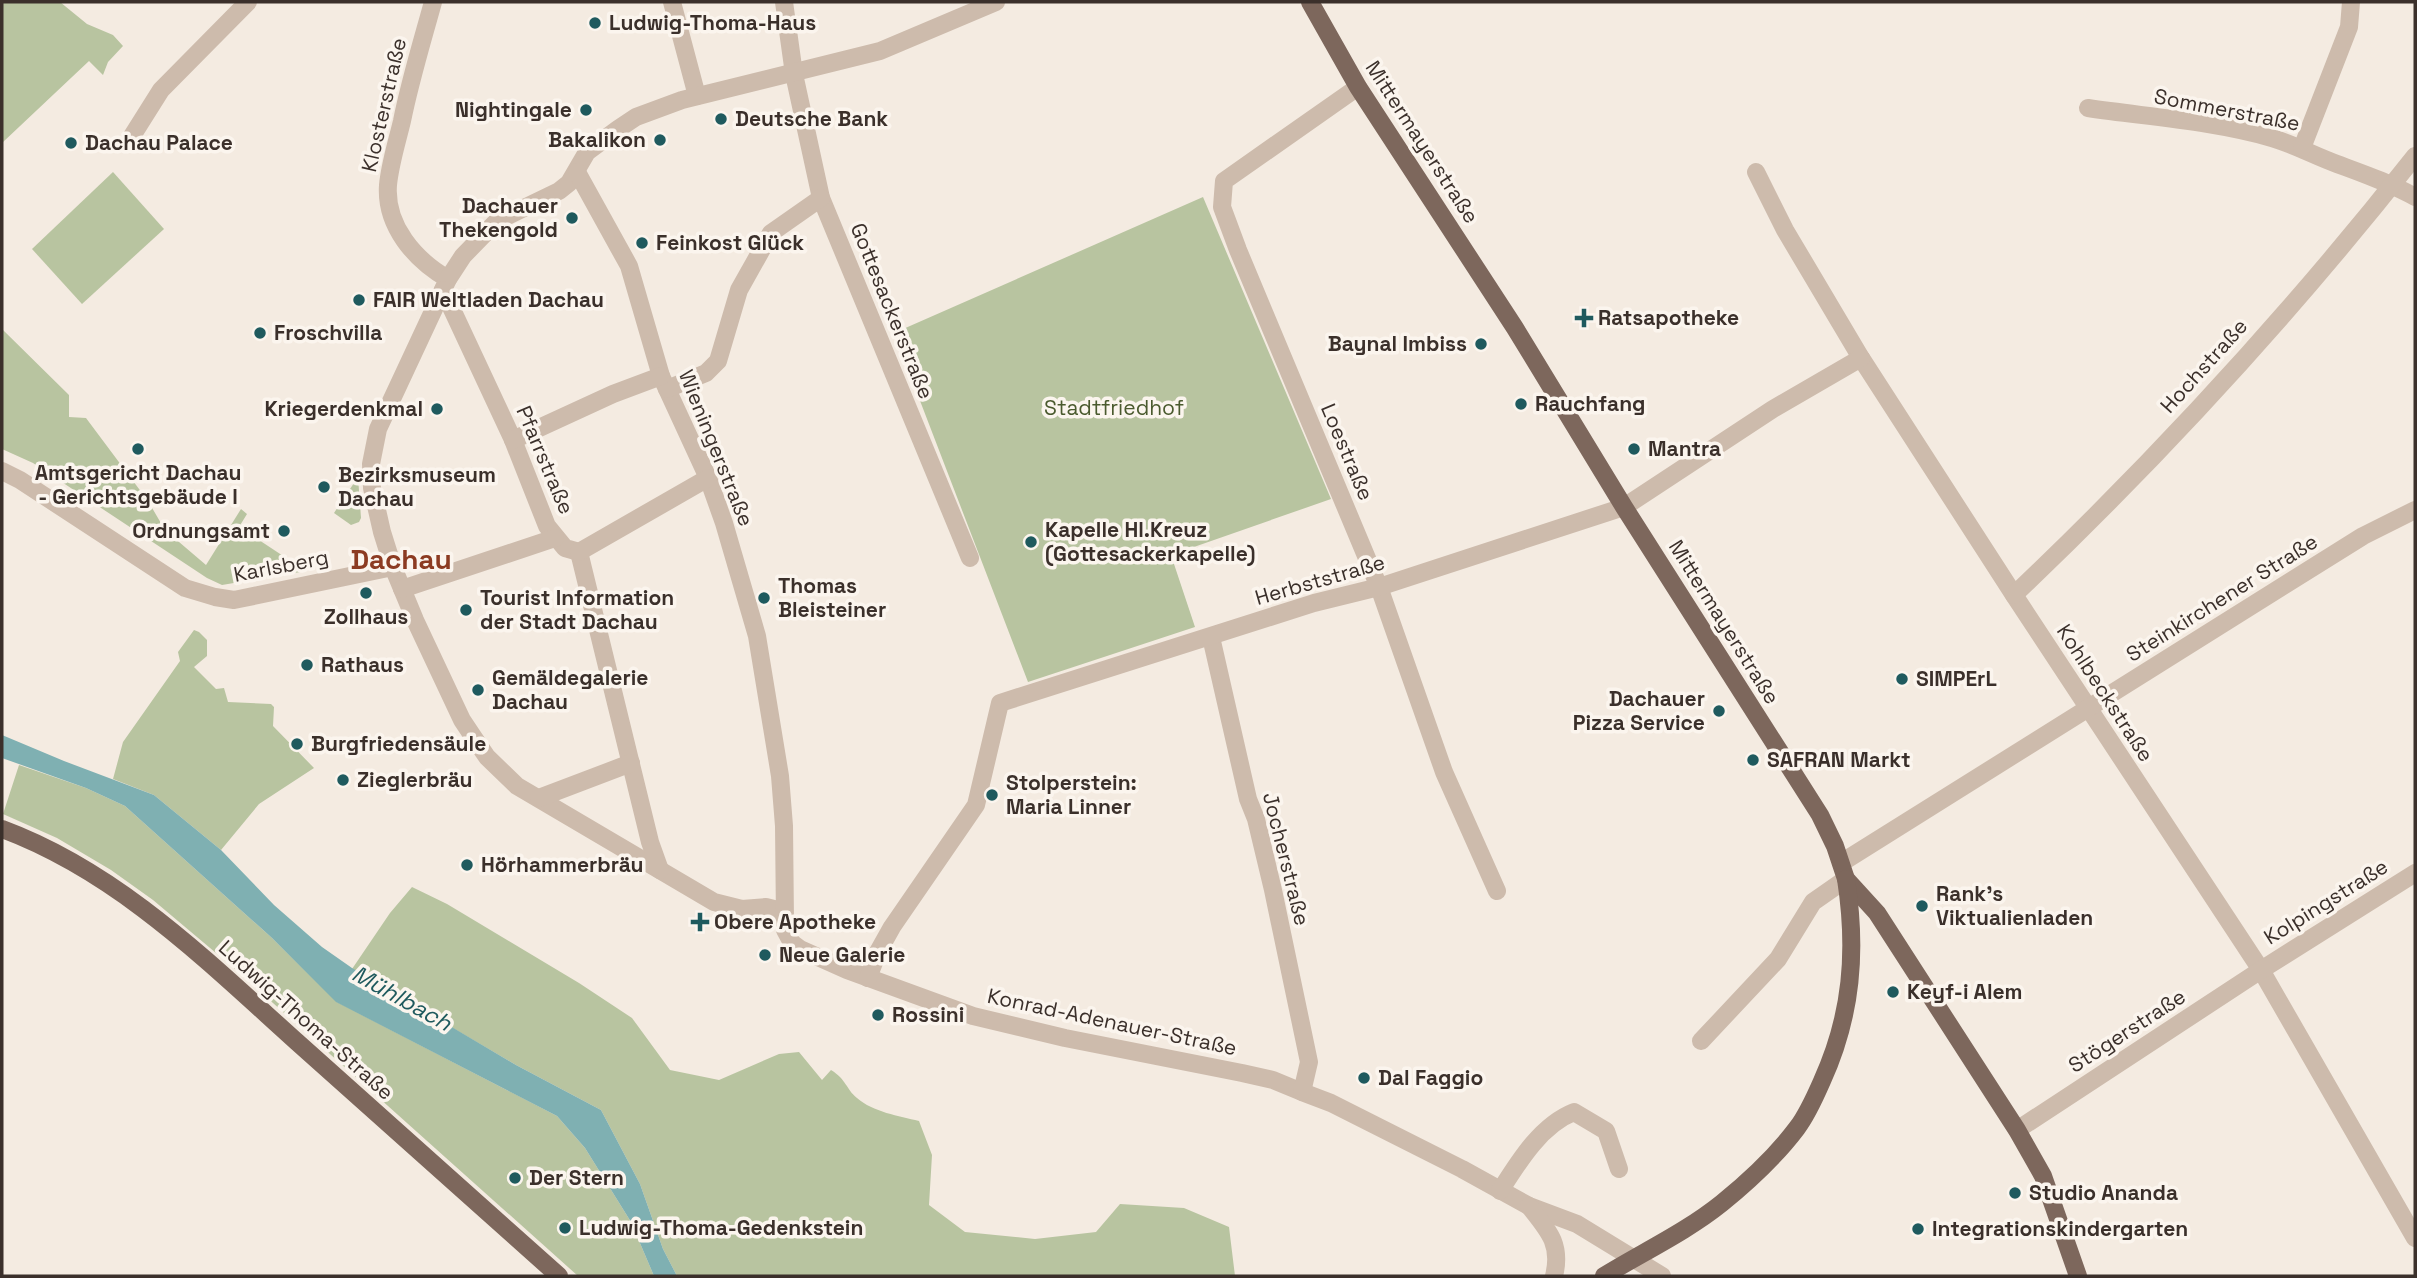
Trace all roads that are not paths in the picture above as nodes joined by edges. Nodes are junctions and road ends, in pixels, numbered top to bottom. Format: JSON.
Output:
{"nodes":[{"id":1,"x":247,"y":2,"type":"edge"},
{"id":2,"x":433,"y":2,"type":"edge"},
{"id":3,"x":672,"y":2,"type":"edge"},
{"id":4,"x":784,"y":2,"type":"edge"},
{"id":5,"x":996,"y":2,"type":"edge"},
{"id":6,"x":1310,"y":2,"type":"edge"},
{"id":7,"x":2351,"y":2,"type":"edge"},
{"id":8,"x":794,"y":74,"type":"junction"},
{"id":9,"x":1358,"y":87,"type":"junction"},
{"id":10,"x":697,"y":96,"type":"junction"},
{"id":11,"x":2088,"y":108,"type":"dead end"},
{"id":12,"x":127,"y":144,"type":"dead end"},
{"id":13,"x":2302,"y":148,"type":"junction"},
{"id":14,"x":2415,"y":156,"type":"edge"},
{"id":15,"x":577,"y":172,"type":"junction"},
{"id":16,"x":1756,"y":173,"type":"dead end"},
{"id":17,"x":2393,"y":184,"type":"junction"},
{"id":18,"x":2415,"y":197,"type":"edge"},
{"id":19,"x":821,"y":198,"type":"junction"},
{"id":20,"x":446,"y":285,"type":"junction"},
{"id":21,"x":1861,"y":358,"type":"junction"},
{"id":22,"x":664,"y":382,"type":"junction"},
{"id":23,"x":513,"y":440,"type":"junction"},
{"id":24,"x":2,"y":471,"type":"edge"},
{"id":25,"x":708,"y":478,"type":"junction"},
{"id":26,"x":1624,"y":507,"type":"junction"},
{"id":27,"x":2415,"y":510,"type":"edge"},
{"id":28,"x":555,"y":538,"type":"junction"},
{"id":29,"x":579,"y":552,"type":"junction"},
{"id":30,"x":970,"y":558,"type":"dead end"},
{"id":31,"x":393,"y":567,"type":"junction"},
{"id":32,"x":1379,"y":587,"type":"junction"},
{"id":33,"x":401,"y":589,"type":"junction"},
{"id":34,"x":2014,"y":595,"type":"junction"},
{"id":35,"x":1211,"y":638,"type":"junction"},
{"id":36,"x":2088,"y":708,"type":"junction"},
{"id":37,"x":631,"y":763,"type":"junction"},
{"id":38,"x":539,"y":798,"type":"junction"},
{"id":39,"x":2,"y":829,"type":"edge"},
{"id":40,"x":660,"y":870,"type":"junction"},
{"id":41,"x":1844,"y":871,"type":"junction"},
{"id":42,"x":2415,"y":873,"type":"edge"},
{"id":43,"x":1497,"y":891,"type":"dead end"},
{"id":44,"x":785,"y":921,"type":"junction"},
{"id":45,"x":2261,"y":970,"type":"junction"},
{"id":46,"x":868,"y":978,"type":"junction"},
{"id":47,"x":1701,"y":1041,"type":"dead end"},
{"id":48,"x":1302,"y":1091,"type":"junction"},
{"id":49,"x":2017,"y":1130,"type":"junction"},
{"id":50,"x":1619,"y":1169,"type":"dead end"},
{"id":51,"x":1500,"y":1191,"type":"junction"},
{"id":52,"x":1529,"y":1206,"type":"junction"},
{"id":53,"x":2415,"y":1238,"type":"edge"},
{"id":54,"x":1633,"y":1258,"type":"junction"},
{"id":55,"x":559,"y":1276,"type":"edge"},
{"id":56,"x":1554,"y":1276,"type":"edge"},
{"id":57,"x":1604,"y":1276,"type":"edge"},
{"id":58,"x":1662,"y":1276,"type":"edge"},
{"id":59,"x":2077,"y":1276,"type":"edge"}],
"edges":[{"from":1,"to":12,"type":"street"},
{"from":2,"to":20,"type":"street","name":"Klosterstraße"},
{"from":3,"to":10,"type":"street"},
{"from":4,"to":8,"type":"street","name":"Gottesackerstraße"},
{"from":5,"to":8,"type":"street"},
{"from":6,"to":9,"type":"main road","name":"Mittermayerstraße"},
{"from":7,"to":13,"type":"street"},
{"from":8,"to":10,"type":"street"},
{"from":8,"to":19,"type":"street","name":"Gottesackerstraße"},
{"from":9,"to":26,"type":"main road","name":"Mittermayerstraße"},
{"from":9,"to":32,"type":"street","name":"Loestraße"},
{"from":10,"to":15,"type":"street"},
{"from":11,"to":13,"type":"street","name":"Sommerstraße"},
{"from":13,"to":17,"type":"street","name":"Sommerstraße"},
{"from":14,"to":17,"type":"street","name":"Hochstraße"},
{"from":15,"to":20,"type":"street"},
{"from":15,"to":22,"type":"street","name":"Wieningerstraße"},
{"from":16,"to":21,"type":"street","name":"Kohlbeckstraße"},
{"from":17,"to":18,"type":"street","name":"Sommerstraße"},
{"from":17,"to":34,"type":"street","name":"Hochstraße"},
{"from":19,"to":22,"type":"street"},
{"from":19,"to":30,"type":"street","name":"Gottesackerstraße"},
{"from":20,"to":23,"type":"street","name":"Pfarrstraße"},
{"from":20,"to":31,"type":"street"},
{"from":21,"to":26,"type":"street","name":"Herbststraße"},
{"from":21,"to":34,"type":"street","name":"Kohlbeckstraße"},
{"from":22,"to":23,"type":"street"},
{"from":22,"to":25,"type":"street","name":"Wieningerstraße"},
{"from":23,"to":28,"type":"street","name":"Pfarrstraße"},
{"from":24,"to":31,"type":"street","name":"Karlsberg"},
{"from":25,"to":29,"type":"street"},
{"from":25,"to":44,"type":"street","name":"Wieningerstraße"},
{"from":26,"to":32,"type":"street","name":"Herbststraße"},
{"from":26,"to":41,"type":"main road","name":"Mittermayerstraße"},
{"from":27,"to":36,"type":"street","name":"Steinkirchener Straße"},
{"from":28,"to":29,"type":"street","name":"Pfarrstraße"},
{"from":28,"to":33,"type":"street"},
{"from":29,"to":37,"type":"street"},
{"from":31,"to":33,"type":"street"},
{"from":32,"to":35,"type":"street","name":"Herbststraße"},
{"from":32,"to":43,"type":"street","name":"Loestraße"},
{"from":33,"to":38,"type":"street"},
{"from":34,"to":36,"type":"street","name":"Kohlbeckstraße"},
{"from":35,"to":46,"type":"street","name":"Herbststraße"},
{"from":35,"to":48,"type":"street","name":"Jocherstraße"},
{"from":36,"to":41,"type":"street","name":"Steinkirchener Straße"},
{"from":36,"to":45,"type":"street","name":"Kohlbeckstraße"},
{"from":37,"to":38,"type":"street"},
{"from":37,"to":40,"type":"street"},
{"from":38,"to":40,"type":"street"},
{"from":39,"to":55,"type":"main road","name":"Ludwig-Thoma-Straße"},
{"from":40,"to":44,"type":"street"},
{"from":41,"to":47,"type":"street","name":"Steinkirchener Straße"},
{"from":41,"to":49,"type":"main road","name":"Mittermayerstraße"},
{"from":41,"to":54,"type":"main road"},
{"from":42,"to":45,"type":"street","name":"Kolpingstraße"},
{"from":44,"to":46,"type":"street","name":"Konrad-Adenauer-Straße"},
{"from":45,"to":49,"type":"street","name":"Stögerstraße"},
{"from":45,"to":53,"type":"street","name":"Kohlbeckstraße"},
{"from":46,"to":48,"type":"street","name":"Konrad-Adenauer-Straße"},
{"from":48,"to":51,"type":"street","name":"Konrad-Adenauer-Straße"},
{"from":49,"to":59,"type":"main road","name":"Mittermayerstraße"},
{"from":50,"to":51,"type":"street"},
{"from":51,"to":52,"type":"street","name":"Konrad-Adenauer-Straße"},
{"from":52,"to":54,"type":"street","name":"Konrad-Adenauer-Straße"},
{"from":52,"to":56,"type":"street","name":"Konrad-Adenauer-Straße"},
{"from":54,"to":57,"type":"main road"},
{"from":54,"to":58,"type":"street","name":"Konrad-Adenauer-Straße"}]}
